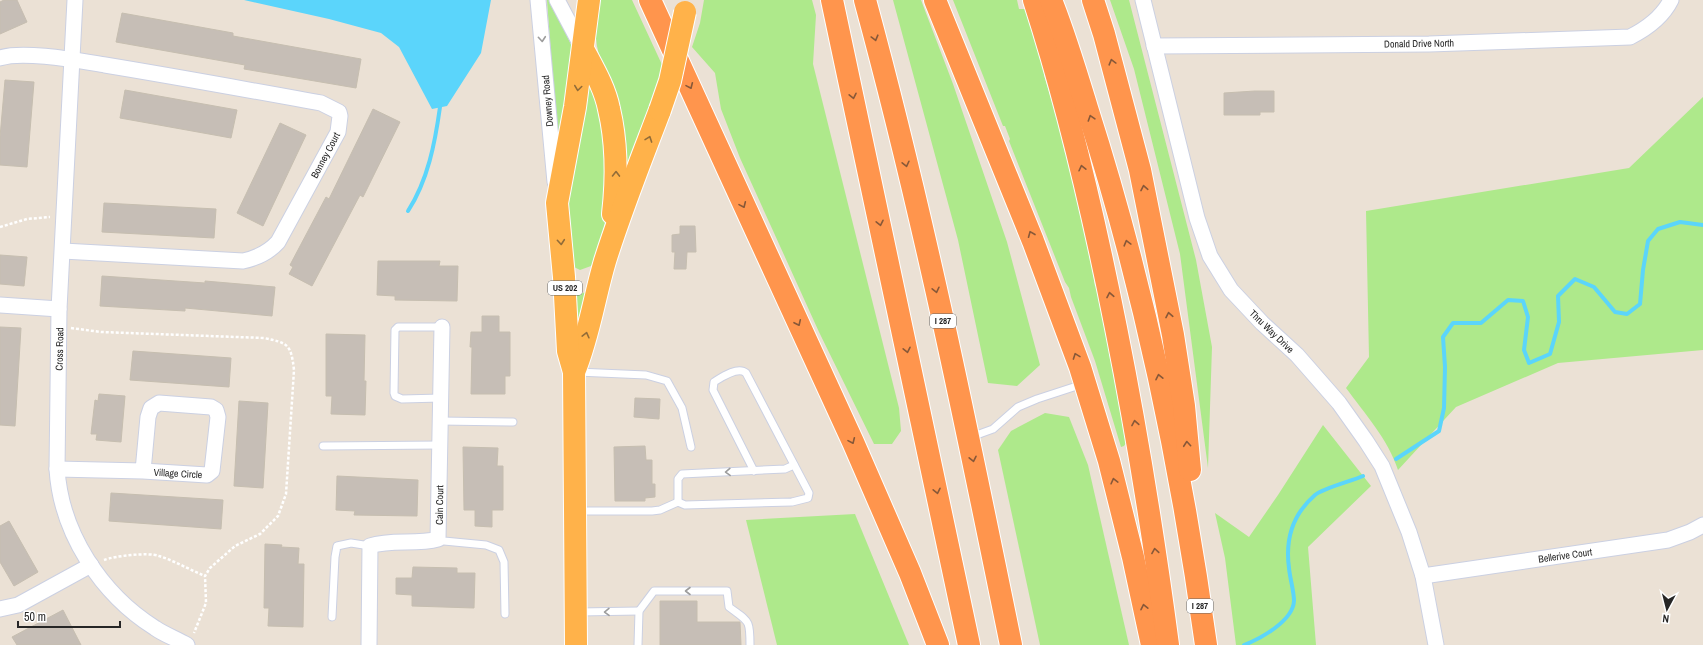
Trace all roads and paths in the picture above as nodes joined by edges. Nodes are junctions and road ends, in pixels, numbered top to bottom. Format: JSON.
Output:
{"nodes":[{"id":1,"x":76,"y":0,"type":"edge"},
{"id":2,"x":538,"y":0,"type":"edge"},
{"id":3,"x":557,"y":0,"type":"edge"},
{"id":4,"x":589,"y":0,"type":"edge"},
{"id":5,"x":650,"y":0,"type":"edge"},
{"id":6,"x":832,"y":0,"type":"edge"},
{"id":7,"x":865,"y":0,"type":"edge"},
{"id":8,"x":935,"y":0,"type":"edge"},
{"id":9,"x":1034,"y":0,"type":"edge"},
{"id":10,"x":1051,"y":0,"type":"edge"},
{"id":11,"x":1094,"y":0,"type":"edge"},
{"id":12,"x":1143,"y":0,"type":"edge"},
{"id":13,"x":1670,"y":1,"type":"edge"},
{"id":14,"x":686,"y":6,"type":"edge"},
{"id":15,"x":1154,"y":46,"type":"junction"},
{"id":16,"x":583,"y":49,"type":"junction"},
{"id":17,"x":0,"y":58,"type":"edge"},
{"id":18,"x":72,"y":60,"type":"junction"},
{"id":19,"x":557,"y":203,"type":"junction"},
{"id":20,"x":65,"y":218,"type":"junction"},
{"id":21,"x":0,"y":227,"type":"edge"},
{"id":22,"x":611,"y":241,"type":"junction"},
{"id":23,"x":63,"y":251,"type":"junction"},
{"id":24,"x":600,"y":276,"type":"junction"},
{"id":25,"x":564,"y":277,"type":"junction"},
{"id":26,"x":0,"y":305,"type":"edge"},
{"id":27,"x":59,"y":309,"type":"junction"},
{"id":28,"x":442,"y":327,"type":"joint"},
{"id":29,"x":574,"y":372,"type":"junction"},
{"id":30,"x":1085,"y":383,"type":"junction"},
{"id":31,"x":441,"y":398,"type":"junction"},
{"id":32,"x":440,"y":421,"type":"junction"},
{"id":33,"x":512,"y":422,"type":"dead end"},
{"id":34,"x":968,"y":437,"type":"junction"},
{"id":35,"x":440,"y":445,"type":"junction"},
{"id":36,"x":323,"y":446,"type":"dead end"},
{"id":37,"x":691,"y":447,"type":"dead end"},
{"id":38,"x":794,"y":465,"type":"junction"},
{"id":39,"x":57,"y":469,"type":"junction"},
{"id":40,"x":143,"y":471,"type":"junction"},
{"id":41,"x":754,"y":471,"type":"junction"},
{"id":42,"x":678,"y":502,"type":"junction"},
{"id":43,"x":575,"y":511,"type":"junction"},
{"id":44,"x":1703,"y":525,"type":"edge"},
{"id":45,"x":438,"y":539,"type":"junction"},
{"id":46,"x":370,"y":546,"type":"junction"},
{"id":47,"x":91,"y":565,"type":"junction"},
{"id":48,"x":1195,"y":567,"type":"junction"},
{"id":49,"x":205,"y":576,"type":"dead end"},
{"id":50,"x":1423,"y":576,"type":"junction"},
{"id":51,"x":0,"y":609,"type":"edge"},
{"id":52,"x":576,"y":612,"type":"junction"},
{"id":53,"x":639,"y":612,"type":"junction"},
{"id":54,"x":505,"y":614,"type":"dead end"},
{"id":55,"x":332,"y":617,"type":"dead end"},
{"id":56,"x":187,"y":645,"type":"edge"},
{"id":57,"x":369,"y":645,"type":"edge"},
{"id":58,"x":576,"y":645,"type":"edge"},
{"id":59,"x":638,"y":645,"type":"edge"},
{"id":60,"x":750,"y":645,"type":"edge"},
{"id":61,"x":938,"y":645,"type":"edge"},
{"id":62,"x":969,"y":645,"type":"edge"},
{"id":63,"x":1011,"y":645,"type":"edge"},
{"id":64,"x":1152,"y":645,"type":"edge"},
{"id":65,"x":1168,"y":645,"type":"edge"},
{"id":66,"x":1206,"y":645,"type":"edge"},
{"id":67,"x":1436,"y":645,"type":"edge"}],
"edges":[{"from":1,"to":18,"type":"street","name":"Cross Road"},
{"from":2,"to":19,"type":"street","name":"Downey Road","one_way":true},
{"from":3,"to":16,"type":"street"},
{"from":4,"to":16,"type":"highway","number":"US 202"},
{"from":5,"to":61,"type":"highway","one_way":true},
{"from":6,"to":62,"type":"highway","one_way":true},
{"from":7,"to":34,"type":"highway","number":"I 287","one_way":true},
{"from":30,"to":8,"type":"highway","one_way":true},
{"from":65,"to":9,"type":"highway","one_way":true},
{"from":48,"to":10,"type":"highway","number":"I 287","one_way":true},
{"from":48,"to":11,"type":"highway","one_way":true},
{"from":12,"to":15,"type":"street","name":"Thru Way Drive"},
{"from":13,"to":15,"type":"street","name":"Donald Drive North"},
{"from":22,"to":14,"type":"highway","number":"US 202","one_way":true,"bridge":true},
{"from":15,"to":50,"type":"street","name":"Thru Way Drive"},
{"from":16,"to":19,"type":"highway","number":"US 202","one_way":true},
{"from":22,"to":16,"type":"highway","one_way":true},
{"from":17,"to":18,"type":"street"},
{"from":18,"to":20,"type":"street","name":"Cross Road"},
{"from":18,"to":23,"type":"street","name":"Bonney Court"},
{"from":19,"to":25,"type":"highway","number":"US 202","one_way":true},
{"from":20,"to":21,"type":"path"},
{"from":20,"to":23,"type":"street","name":"Cross Road"},
{"from":22,"to":24,"type":"highway","number":"US 202"},
{"from":23,"to":27,"type":"street","name":"Cross Road"},
{"from":24,"to":25,"type":"highway"},
{"from":29,"to":24,"type":"highway","number":"US 202","one_way":true},
{"from":25,"to":29,"type":"highway","number":"US 202"},
{"from":26,"to":27,"type":"street"},
{"from":27,"to":39,"type":"street","name":"Cross Road"},
{"from":28,"to":31,"type":"street","name":"Cain Court"},
{"from":28,"to":31,"type":"lane"},
{"from":29,"to":37,"type":"lane"},
{"from":29,"to":43,"type":"highway","number":"US 202"},
{"from":30,"to":34,"type":"lane"},
{"from":64,"to":30,"type":"highway","one_way":true},
{"from":31,"to":32,"type":"street","name":"Cain Court"},
{"from":32,"to":33,"type":"lane"},
{"from":32,"to":35,"type":"street","name":"Cain Court"},
{"from":34,"to":63,"type":"highway","number":"I 287","one_way":true},
{"from":35,"to":36,"type":"lane"},
{"from":35,"to":45,"type":"street","name":"Cain Court"},
{"from":38,"to":41,"type":"lane"},
{"from":38,"to":41,"type":"lane"},
{"from":38,"to":42,"type":"lane"},
{"from":39,"to":40,"type":"street","name":"Village Circle"},
{"from":39,"to":47,"type":"street","name":"Cross Road"},
{"from":40,"to":40,"type":"street","name":"Village Circle"},
{"from":41,"to":42,"type":"lane","one_way":true},
{"from":42,"to":43,"type":"lane"},
{"from":43,"to":52,"type":"highway","number":"US 202"},
{"from":44,"to":50,"type":"street","name":"Bellerive Court"},
{"from":45,"to":46,"type":"street","name":"Cain Court"},
{"from":45,"to":54,"type":"lane"},
{"from":46,"to":55,"type":"lane"},
{"from":46,"to":57,"type":"street"},
{"from":47,"to":49,"type":"path"},
{"from":47,"to":51,"type":"street"},
{"from":47,"to":56,"type":"street","name":"Cross Road"},
{"from":48,"to":66,"type":"highway","number":"I 287"},
{"from":50,"to":67,"type":"street","name":"Thru Way Drive"},
{"from":53,"to":52,"type":"lane","one_way":true},
{"from":52,"to":58,"type":"highway","number":"US 202"},
{"from":53,"to":59,"type":"lane"},
{"from":60,"to":53,"type":"lane","one_way":true}]}
